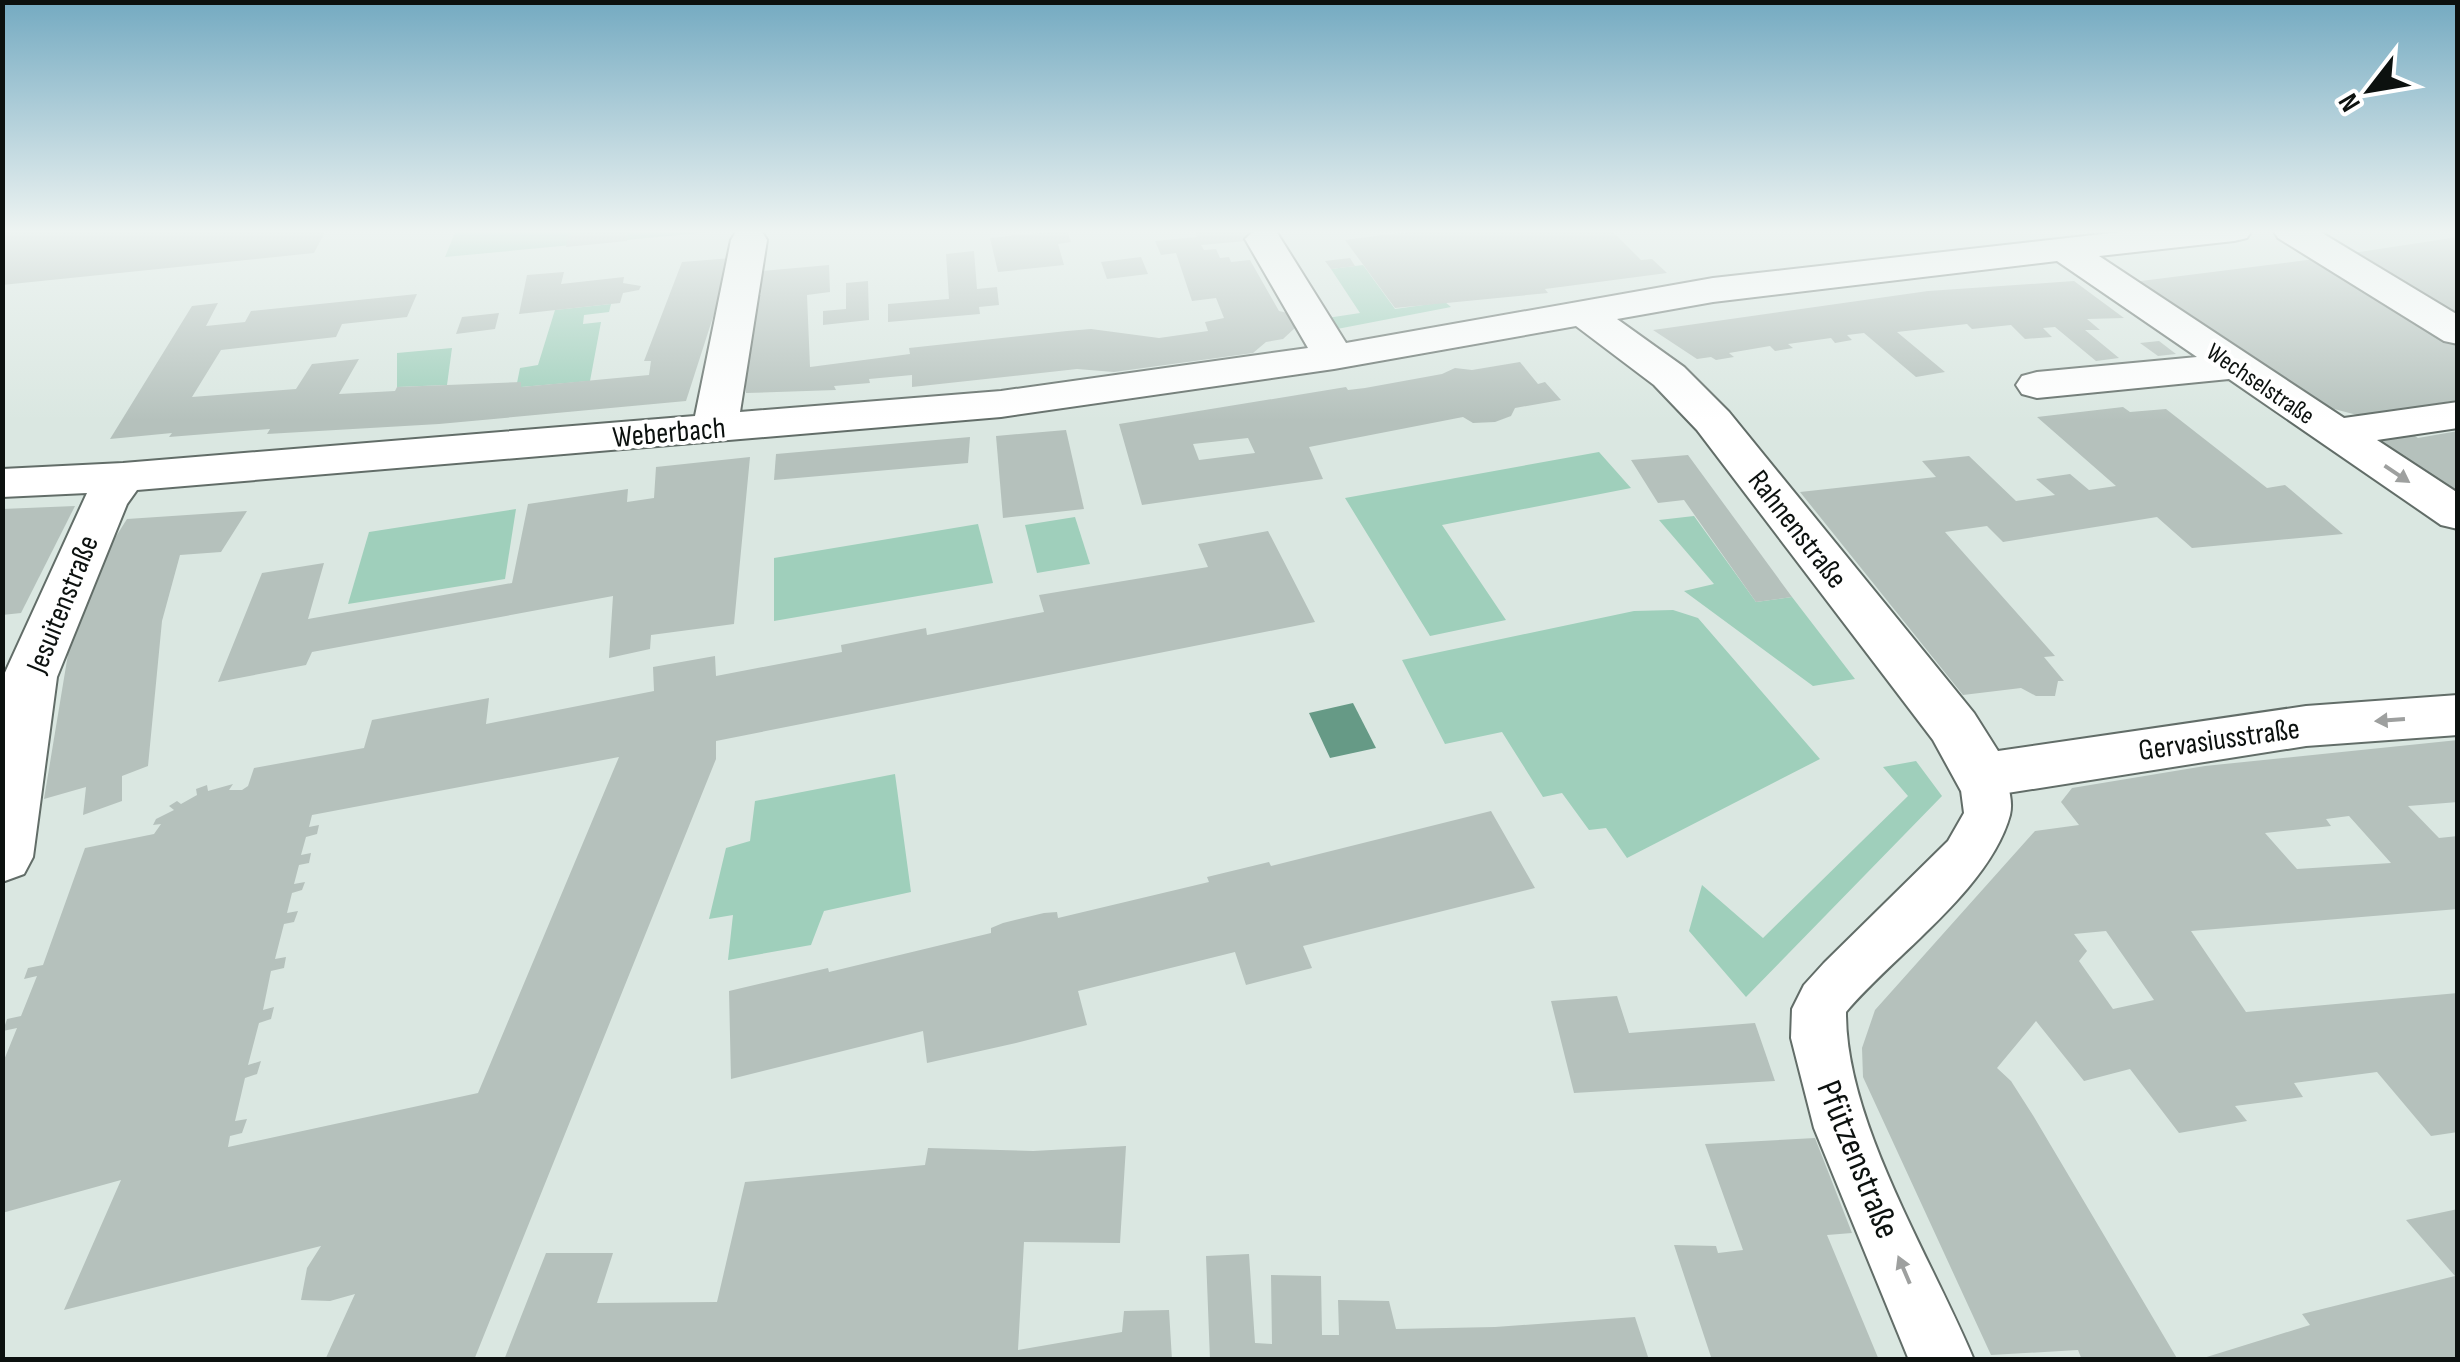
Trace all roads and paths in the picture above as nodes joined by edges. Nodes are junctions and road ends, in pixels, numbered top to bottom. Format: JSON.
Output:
{"nodes":[{"id":1,"x":739,"y":294,"type":"edge"},
{"id":2,"x":1296,"y":294,"type":"edge"},
{"id":3,"x":1693,"y":294,"type":"edge"},
{"id":4,"x":2130,"y":294,"type":"edge"},
{"id":5,"x":2395,"y":294,"type":"edge"},
{"id":6,"x":1582,"y":312,"type":"junction"},
{"id":7,"x":2458,"y":332,"type":"edge"},
{"id":8,"x":1334,"y":358,"type":"junction"},
{"id":9,"x":2238,"y":366,"type":"junction"},
{"id":10,"x":2037,"y":385,"type":"dead end"},
{"id":11,"x":2458,"y":415,"type":"edge"},
{"id":12,"x":715,"y":428,"type":"junction"},
{"id":13,"x":2336,"y":433,"type":"junction"},
{"id":14,"x":123,"y":478,"type":"junction"},
{"id":15,"x":2,"y":482,"type":"edge"},
{"id":16,"x":2458,"y":515,"type":"edge"},
{"id":17,"x":2458,"y":715,"type":"edge"},
{"id":18,"x":1982,"y":775,"type":"junction"},
{"id":19,"x":2,"y":857,"type":"edge"},
{"id":20,"x":1942,"y":1360,"type":"edge"}],
"edges":[{"from":1,"to":12,"type":"street"},
{"from":2,"to":8,"type":"street"},
{"from":3,"to":6,"type":"street","name":"Weberbach"},
{"from":4,"to":9,"type":"street","name":"Wechselstraße"},
{"from":5,"to":7,"type":"street"},
{"from":6,"to":8,"type":"street","name":"Weberbach"},
{"from":6,"to":18,"type":"street","name":"Rahnenstraße"},
{"from":8,"to":12,"type":"street","name":"Weberbach"},
{"from":9,"to":10,"type":"street"},
{"from":9,"to":13,"type":"street","name":"Wechselstraße"},
{"from":11,"to":13,"type":"street"},
{"from":12,"to":14,"type":"street","name":"Weberbach"},
{"from":13,"to":16,"type":"street","name":"Wechselstraße","one_way":true},
{"from":14,"to":15,"type":"street","name":"Weberbach"},
{"from":14,"to":19,"type":"street","name":"Jesuitenstraße"},
{"from":17,"to":18,"type":"street","name":"Gervasiusstraße","one_way":true},
{"from":20,"to":18,"type":"street","name":"Pfützenstraße","one_way":true}]}
